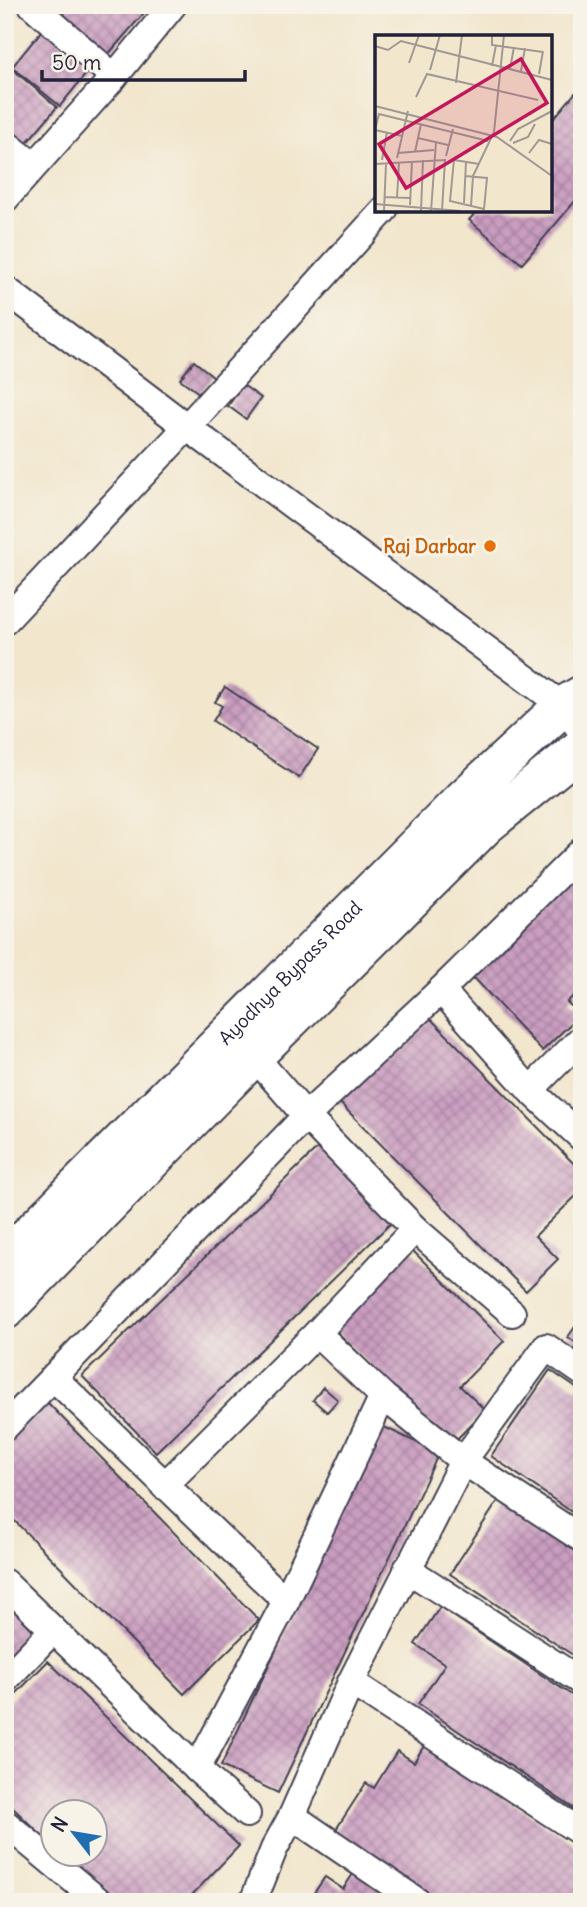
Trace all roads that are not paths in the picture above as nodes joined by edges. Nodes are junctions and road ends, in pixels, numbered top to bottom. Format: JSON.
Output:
{"nodes":[{"id":1,"x":32,"y":5,"type":"edge"},
{"id":2,"x":173,"y":5,"type":"edge"},
{"id":3,"x":114,"y":77,"type":"junction"},
{"id":4,"x":5,"y":142,"type":"edge"},
{"id":5,"x":33,"y":165,"type":"junction"},
{"id":6,"x":5,"y":199,"type":"edge"},
{"id":7,"x":382,"y":212,"type":"edge"},
{"id":8,"x":5,"y":289,"type":"edge"},
{"id":9,"x":187,"y":427,"type":"junction"},
{"id":10,"x":5,"y":621,"type":"edge"},
{"id":11,"x":576,"y":711,"type":"edge"},
{"id":12,"x":582,"y":747,"type":"edge"},
{"id":13,"x":582,"y":851,"type":"edge"},
{"id":14,"x":441,"y":990,"type":"junction"},
{"id":15,"x":582,"y":1038,"type":"edge"},
{"id":16,"x":254,"y":1056,"type":"junction"},
{"id":17,"x":530,"y":1090,"type":"junction"},
{"id":18,"x":306,"y":1116,"type":"junction"},
{"id":19,"x":582,"y":1138,"type":"edge"},
{"id":20,"x":415,"y":1229,"type":"junction"},
{"id":21,"x":5,"y":1259,"type":"edge"},
{"id":22,"x":5,"y":1310,"type":"edge"},
{"id":23,"x":512,"y":1313,"type":"dead end"},
{"id":24,"x":317,"y":1334,"type":"junction"},
{"id":25,"x":582,"y":1372,"type":"edge"},
{"id":26,"x":54,"y":1378,"type":"junction"},
{"id":27,"x":383,"y":1396,"type":"junction"},
{"id":28,"x":5,"y":1427,"type":"edge"},
{"id":29,"x":463,"y":1461,"type":"junction"},
{"id":30,"x":164,"y":1486,"type":"junction"},
{"id":31,"x":582,"y":1539,"type":"edge"},
{"id":32,"x":407,"y":1569,"type":"junction"},
{"id":33,"x":5,"y":1583,"type":"edge"},
{"id":34,"x":286,"y":1601,"type":"junction"},
{"id":35,"x":52,"y":1630,"type":"junction"},
{"id":36,"x":5,"y":1680,"type":"edge"},
{"id":37,"x":351,"y":1682,"type":"junction"},
{"id":38,"x":582,"y":1682,"type":"edge"},
{"id":39,"x":197,"y":1769,"type":"junction"},
{"id":40,"x":247,"y":1814,"type":"dead end"},
{"id":41,"x":292,"y":1816,"type":"junction"},
{"id":42,"x":5,"y":1823,"type":"edge"},
{"id":43,"x":582,"y":1833,"type":"edge"},
{"id":44,"x":100,"y":1902,"type":"edge"},
{"id":45,"x":253,"y":1902,"type":"edge"},
{"id":46,"x":418,"y":1902,"type":"edge"}],
"edges":[{"from":1,"to":3,"type":"street"},
{"from":2,"to":3,"type":"street"},
{"from":3,"to":5,"type":"street"},
{"from":4,"to":5,"type":"street"},
{"from":5,"to":6,"type":"street"},
{"from":7,"to":9,"type":"street"},
{"from":8,"to":9,"type":"street"},
{"from":9,"to":10,"type":"street"},
{"from":9,"to":11,"type":"street"},
{"from":11,"to":21,"type":"main road","name":"Ayodhya Bypass Road"},
{"from":12,"to":16,"type":"main road","name":"Ayodhya Bypass Road"},
{"from":13,"to":14,"type":"street"},
{"from":14,"to":17,"type":"street"},
{"from":14,"to":18,"type":"street"},
{"from":15,"to":17,"type":"street"},
{"from":16,"to":18,"type":"street"},
{"from":16,"to":22,"type":"main road","name":"Ayodhya Bypass Road"},
{"from":17,"to":19,"type":"street"},
{"from":18,"to":20,"type":"street"},
{"from":18,"to":26,"type":"street"},
{"from":20,"to":23,"type":"street"},
{"from":20,"to":24,"type":"street"},
{"from":24,"to":27,"type":"street"},
{"from":24,"to":30,"type":"street"},
{"from":25,"to":29,"type":"street"},
{"from":26,"to":28,"type":"street"},
{"from":26,"to":30,"type":"street"},
{"from":27,"to":29,"type":"street"},
{"from":27,"to":34,"type":"street"},
{"from":29,"to":31,"type":"street"},
{"from":29,"to":32,"type":"street"},
{"from":30,"to":34,"type":"street"},
{"from":32,"to":37,"type":"street"},
{"from":32,"to":38,"type":"street"},
{"from":33,"to":35,"type":"street"},
{"from":34,"to":39,"type":"street"},
{"from":35,"to":36,"type":"street"},
{"from":35,"to":39,"type":"street"},
{"from":37,"to":41,"type":"street"},
{"from":37,"to":43,"type":"street"},
{"from":39,"to":40,"type":"street"},
{"from":41,"to":45,"type":"street"},
{"from":41,"to":46,"type":"street"},
{"from":42,"to":44,"type":"street"}]}
